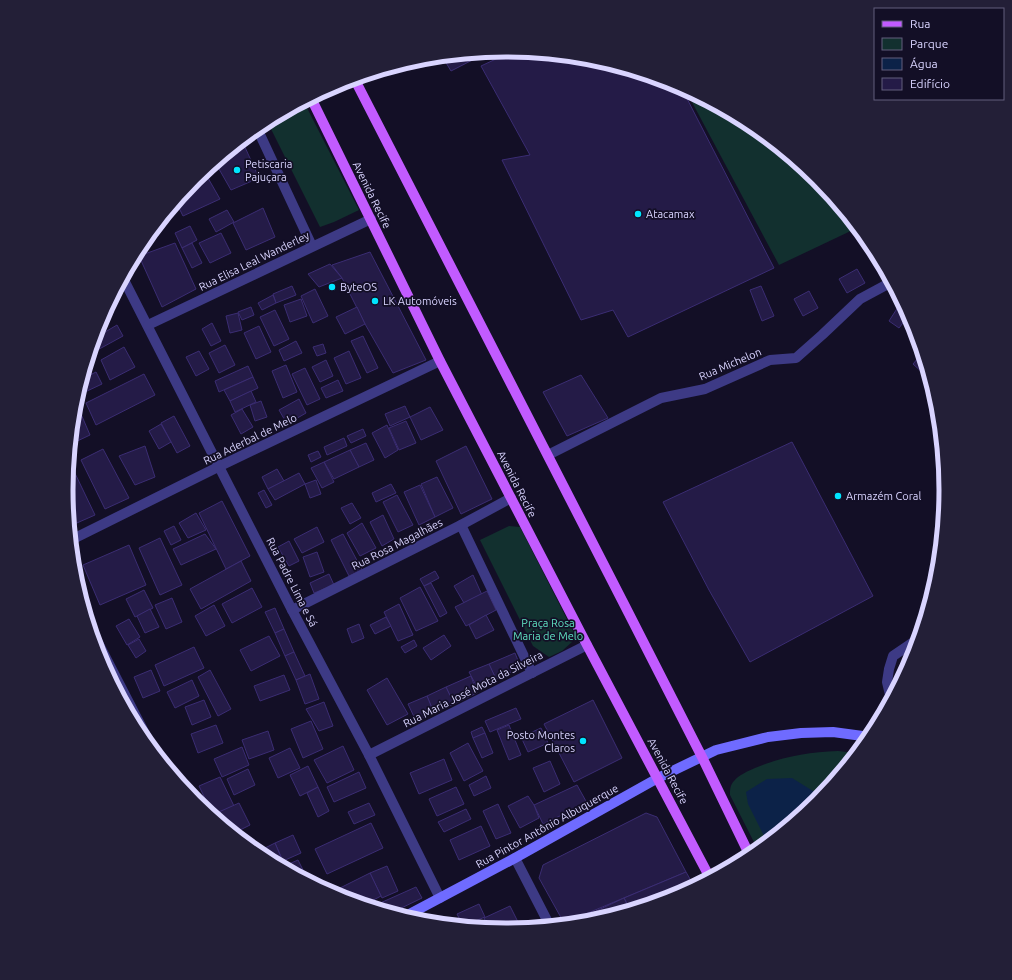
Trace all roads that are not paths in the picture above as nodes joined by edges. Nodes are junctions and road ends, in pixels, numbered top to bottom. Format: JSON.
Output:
{"nodes":[{"id":1,"x":357,"y":84,"type":"edge"},
{"id":2,"x":313,"y":102,"type":"edge"},
{"id":3,"x":260,"y":134,"type":"edge"},
{"id":4,"x":371,"y":219,"type":"junction"},
{"id":5,"x":312,"y":246,"type":"junction"},
{"id":6,"x":126,"y":283,"type":"edge"},
{"id":7,"x":886,"y":285,"type":"dead end"},
{"id":8,"x":148,"y":325,"type":"junction"},
{"id":9,"x":440,"y":360,"type":"junction"},
{"id":10,"x":548,"y":455,"type":"junction"},
{"id":11,"x":220,"y":466,"type":"junction"},
{"id":12,"x":511,"y":498,"type":"junction"},
{"id":13,"x":461,"y":525,"type":"junction"},
{"id":14,"x":76,"y":538,"type":"edge"},
{"id":15,"x":292,"y":610,"type":"junction"},
{"id":16,"x":910,"y":644,"type":"edge"},
{"id":17,"x":587,"y":645,"type":"junction"},
{"id":18,"x":112,"y":669,"type":"edge"},
{"id":19,"x":532,"y":673,"type":"junction"},
{"id":20,"x":889,"y":691,"type":"edge"},
{"id":21,"x":130,"y":704,"type":"edge"},
{"id":22,"x":863,"y":736,"type":"edge"},
{"id":23,"x":369,"y":755,"type":"junction"},
{"id":24,"x":702,"y":757,"type":"junction"},
{"id":25,"x":658,"y":778,"type":"junction"},
{"id":26,"x":747,"y":850,"type":"edge"},
{"id":27,"x":515,"y":858,"type":"junction"},
{"id":28,"x":707,"y":873,"type":"edge"},
{"id":29,"x":440,"y":898,"type":"junction"},
{"id":30,"x":411,"y":912,"type":"edge"},
{"id":31,"x":547,"y":921,"type":"edge"}],
"edges":[{"from":1,"to":10,"type":"main road"},
{"from":2,"to":4,"type":"main road","name":"Avenida Recife"},
{"from":3,"to":5,"type":"street"},
{"from":4,"to":5,"type":"street","name":"Rua Elisa Leal Wanderley"},
{"from":4,"to":9,"type":"main road","name":"Avenida Recife"},
{"from":5,"to":8,"type":"street","name":"Rua Elisa Leal Wanderley"},
{"from":6,"to":8,"type":"street","name":"Rua Padre Lima e Sá"},
{"from":7,"to":10,"type":"street","name":"Rua Michelon"},
{"from":8,"to":11,"type":"street","name":"Rua Padre Lima e Sá"},
{"from":9,"to":11,"type":"street","name":"Rua Aderbal de Melo"},
{"from":9,"to":12,"type":"main road","name":"Avenida Recife"},
{"from":10,"to":24,"type":"main road"},
{"from":11,"to":14,"type":"street","name":"Rua Aderbal de Melo"},
{"from":11,"to":15,"type":"street","name":"Rua Padre Lima e Sá"},
{"from":12,"to":13,"type":"street","name":"Rua Rosa Magalhães"},
{"from":12,"to":17,"type":"main road","name":"Avenida Recife"},
{"from":13,"to":15,"type":"street","name":"Rua Rosa Magalhães"},
{"from":13,"to":19,"type":"street"},
{"from":15,"to":23,"type":"street","name":"Rua Padre Lima e Sá"},
{"from":16,"to":20,"type":"street"},
{"from":17,"to":19,"type":"street","name":"Rua Maria José Mota da Silveira"},
{"from":17,"to":25,"type":"main road","name":"Avenida Recife"},
{"from":18,"to":21,"type":"street"},
{"from":19,"to":23,"type":"street","name":"Rua Maria José Mota da Silveira"},
{"from":22,"to":24,"type":"main road","name":"Rua Pintor Antônio Albuquerque"},
{"from":23,"to":29,"type":"street","name":"Rua Padre Lima e Sá"},
{"from":24,"to":25,"type":"main road","name":"Rua Pintor Antônio Albuquerque"},
{"from":24,"to":26,"type":"main road"},
{"from":25,"to":27,"type":"main road","name":"Rua Pintor Antônio Albuquerque"},
{"from":25,"to":28,"type":"main road","name":"Avenida Recife"},
{"from":27,"to":29,"type":"main road","name":"Rua Pintor Antônio Albuquerque"},
{"from":27,"to":31,"type":"street"},
{"from":29,"to":30,"type":"main road","name":"Rua Pintor Antônio Albuquerque"}]}
